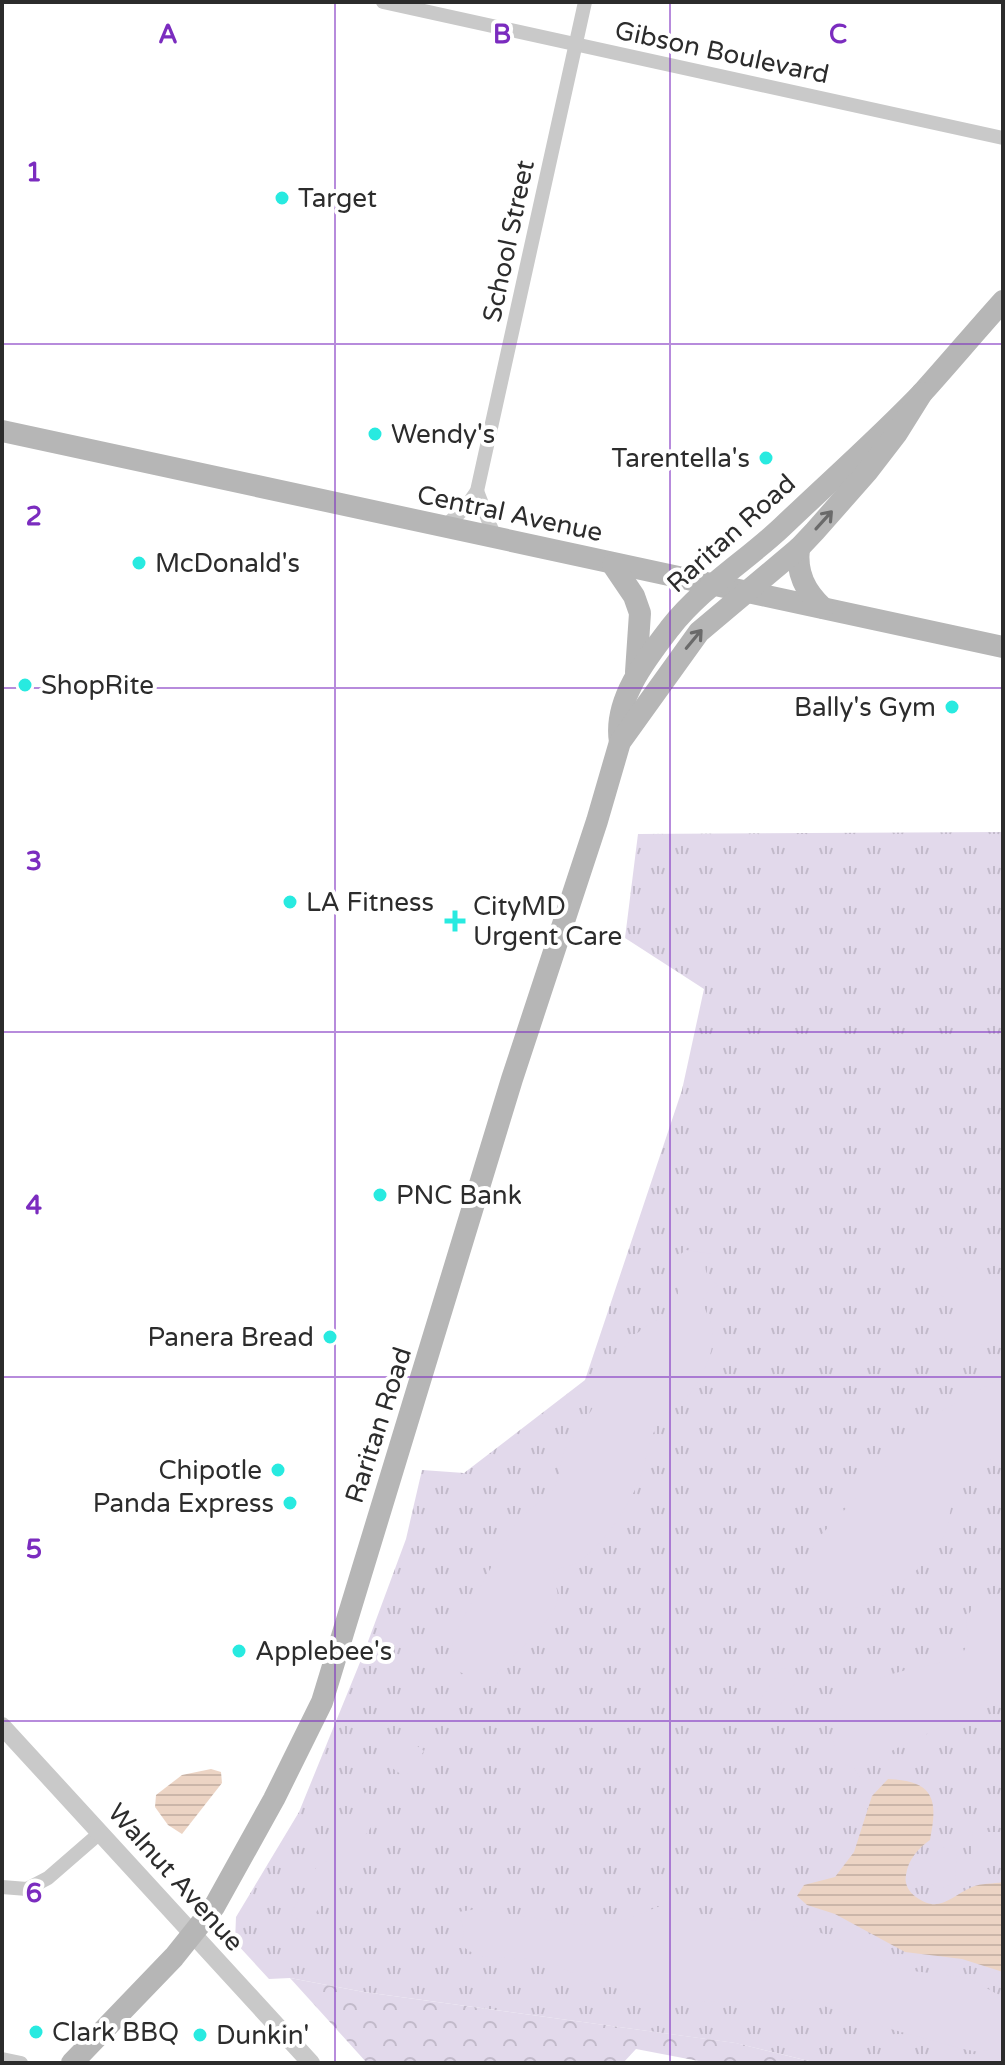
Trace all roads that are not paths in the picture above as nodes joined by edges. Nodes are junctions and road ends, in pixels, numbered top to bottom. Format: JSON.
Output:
{"nodes":[{"id":1,"x":383,"y":2,"type":"edge"},
{"id":2,"x":585,"y":2,"type":"edge"},
{"id":3,"x":576,"y":45,"type":"junction"},
{"id":4,"x":1003,"y":138,"type":"edge"},
{"id":5,"x":1003,"y":301,"type":"edge"},
{"id":6,"x":922,"y":393,"type":"junction"},
{"id":7,"x":3,"y":432,"type":"edge"},
{"id":8,"x":477,"y":491,"type":"junction"},
{"id":9,"x":444,"y":527,"type":"junction"},
{"id":10,"x":495,"y":538,"type":"junction"},
{"id":11,"x":799,"y":548,"type":"junction"},
{"id":12,"x":613,"y":565,"type":"junction"},
{"id":13,"x":714,"y":585,"type":"junction"},
{"id":14,"x":746,"y":591,"type":"junction"},
{"id":15,"x":823,"y":608,"type":"junction"},
{"id":16,"x":1003,"y":647,"type":"edge"},
{"id":17,"x":635,"y":681,"type":"junction"},
{"id":18,"x":620,"y":742,"type":"junction"},
{"id":19,"x":2,"y":1726,"type":"edge"},
{"id":20,"x":101,"y":1832,"type":"junction"},
{"id":21,"x":2,"y":1887,"type":"edge"},
{"id":22,"x":194,"y":1934,"type":"junction"},
{"id":23,"x":2,"y":2059,"type":"edge"},
{"id":24,"x":21,"y":2063,"type":"edge"},
{"id":25,"x":72,"y":2063,"type":"edge"},
{"id":26,"x":311,"y":2063,"type":"edge"}],
"edges":[{"from":1,"to":3,"type":"street","name":"Gibson Boulevard"},
{"from":2,"to":3,"type":"street","name":"School Street"},
{"from":3,"to":4,"type":"street","name":"Gibson Boulevard"},
{"from":3,"to":8,"type":"street","name":"School Street"},
{"from":5,"to":6,"type":"main road","name":"Raritan Road"},
{"from":11,"to":6,"type":"main road","name":"Raritan Road","one_way":true},
{"from":6,"to":13,"type":"main road","name":"Raritan Road"},
{"from":7,"to":9,"type":"main road","name":"Central Avenue"},
{"from":8,"to":9,"type":"street","name":"School Street"},
{"from":8,"to":10,"type":"street"},
{"from":9,"to":10,"type":"main road","name":"Central Avenue"},
{"from":10,"to":12,"type":"main road","name":"Central Avenue"},
{"from":11,"to":14,"type":"main road","name":"Raritan Road"},
{"from":11,"to":15,"type":"main road"},
{"from":12,"to":13,"type":"main road","name":"Central Avenue"},
{"from":12,"to":17,"type":"main road"},
{"from":13,"to":14,"type":"main road","name":"Central Avenue"},
{"from":13,"to":17,"type":"main road","name":"Raritan Road"},
{"from":14,"to":15,"type":"main road","name":"Central Avenue"},
{"from":18,"to":14,"type":"main road","name":"Raritan Road","one_way":true},
{"from":15,"to":16,"type":"main road","name":"Central Avenue"},
{"from":17,"to":18,"type":"main road","name":"Raritan Road"},
{"from":18,"to":22,"type":"main road","name":"Raritan Road"},
{"from":19,"to":20,"type":"street","name":"Walnut Avenue"},
{"from":20,"to":21,"type":"street"},
{"from":20,"to":22,"type":"street","name":"Walnut Avenue"},
{"from":22,"to":25,"type":"main road","name":"Raritan Road"},
{"from":22,"to":26,"type":"street","name":"Walnut Avenue"},
{"from":23,"to":24,"type":"street"}]}
